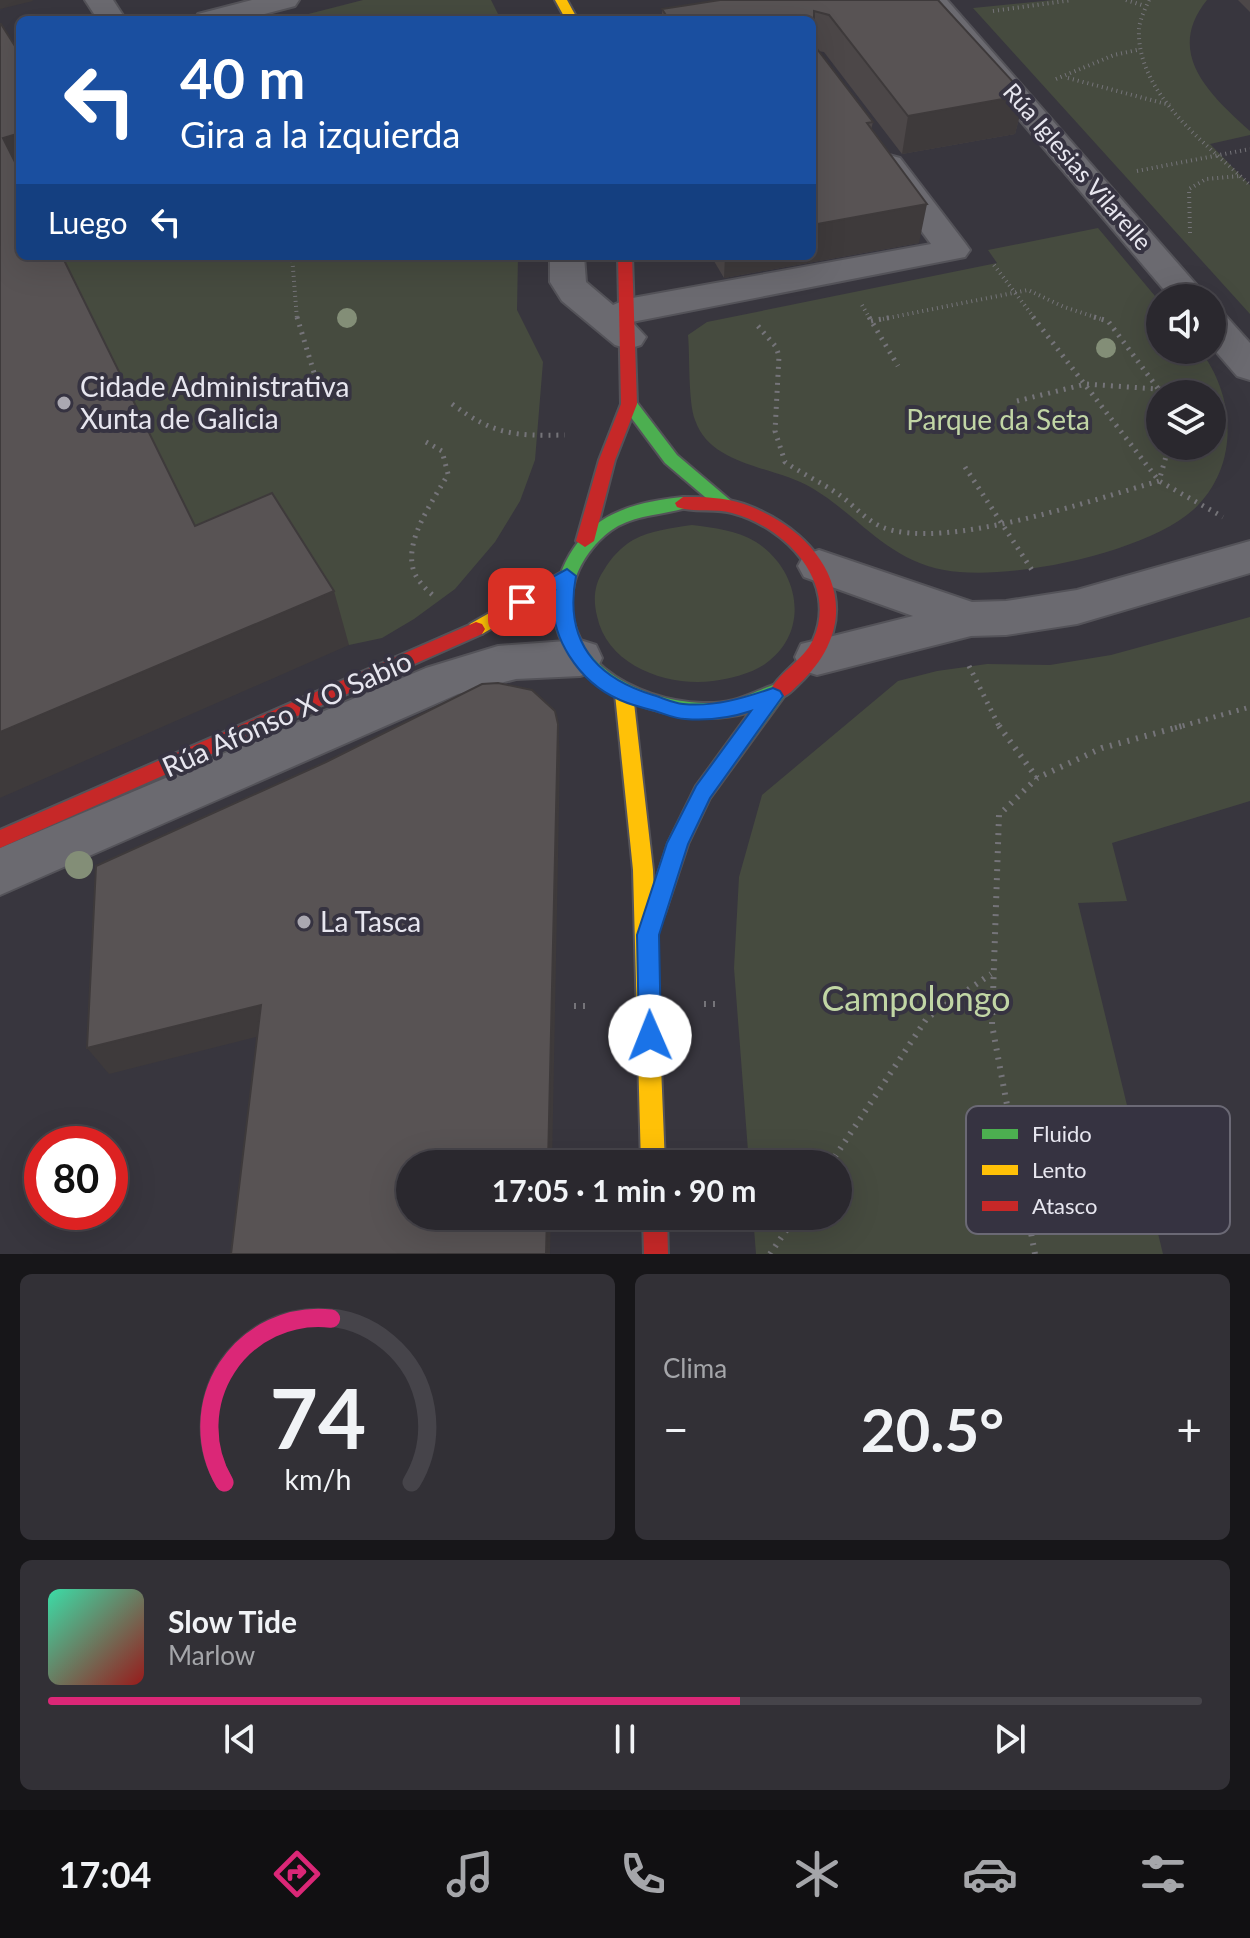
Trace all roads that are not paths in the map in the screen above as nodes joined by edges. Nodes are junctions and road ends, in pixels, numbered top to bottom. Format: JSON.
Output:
{"nodes":[{"id":1,"x":285,"y":0,"type":"edge"},
{"id":2,"x":932,"y":0,"type":"edge"},
{"id":3,"x":223,"y":16,"type":"edge"},
{"id":4,"x":871,"y":140,"type":"edge"},
{"id":5,"x":567,"y":260,"type":"edge"},
{"id":6,"x":625,"y":260,"type":"edge"},
{"id":7,"x":1178,"y":284,"type":"edge"},
{"id":8,"x":627,"y":324,"type":"junction"},
{"id":9,"x":1226,"y":339,"type":"edge"},
{"id":10,"x":1250,"y":367,"type":"edge"},
{"id":11,"x":629,"y":404,"type":"junction"},
{"id":12,"x":724,"y":504,"type":"junction"},
{"id":13,"x":585,"y":541,"type":"junction"},
{"id":14,"x":1250,"y":557,"type":"edge"},
{"id":15,"x":819,"y":566,"type":"junction"},
{"id":16,"x":567,"y":576,"type":"junction"},
{"id":17,"x":967,"y":638,"type":"junction"},
{"id":18,"x":817,"y":657,"type":"junction"},
{"id":19,"x":580,"y":658,"type":"junction"},
{"id":20,"x":624,"y":694,"type":"junction"},
{"id":21,"x":773,"y":696,"type":"junction"},
{"id":22,"x":0,"y":839,"type":"edge"},
{"id":23,"x":0,"y":872,"type":"edge"},
{"id":24,"x":648,"y":935,"type":"junction"},
{"id":25,"x":653,"y":1150,"type":"edge"},
{"id":26,"x":655,"y":1230,"type":"edge"},
{"id":27,"x":656,"y":1254,"type":"edge"}],
"edges":[{"from":1,"to":3,"type":"street"},
{"from":2,"to":7,"type":"street","name":"Rúa Iglesias Vilarelle"},
{"from":4,"to":8,"type":"street"},
{"from":5,"to":8,"type":"street"},
{"from":6,"to":8,"type":"main road"},
{"from":8,"to":11,"type":"main road"},
{"from":9,"to":10,"type":"street"},
{"from":11,"to":12,"type":"main road"},
{"from":11,"to":13,"type":"main road"},
{"from":12,"to":13,"type":"main road"},
{"from":12,"to":15,"type":"main road"},
{"from":13,"to":16,"type":"main road"},
{"from":14,"to":17,"type":"street"},
{"from":15,"to":17,"type":"street"},
{"from":15,"to":18,"type":"main road"},
{"from":16,"to":19,"type":"main road"},
{"from":16,"to":22,"type":"main road","name":"Rúa Afonso X O Sabio"},
{"from":17,"to":18,"type":"street"},
{"from":18,"to":21,"type":"main road"},
{"from":19,"to":20,"type":"main road"},
{"from":19,"to":23,"type":"street","name":"Rúa Afonso X O Sabio"},
{"from":20,"to":21,"type":"main road"},
{"from":20,"to":24,"type":"main road"},
{"from":21,"to":24,"type":"main road"},
{"from":24,"to":25,"type":"main road"},
{"from":26,"to":27,"type":"main road"}]}
